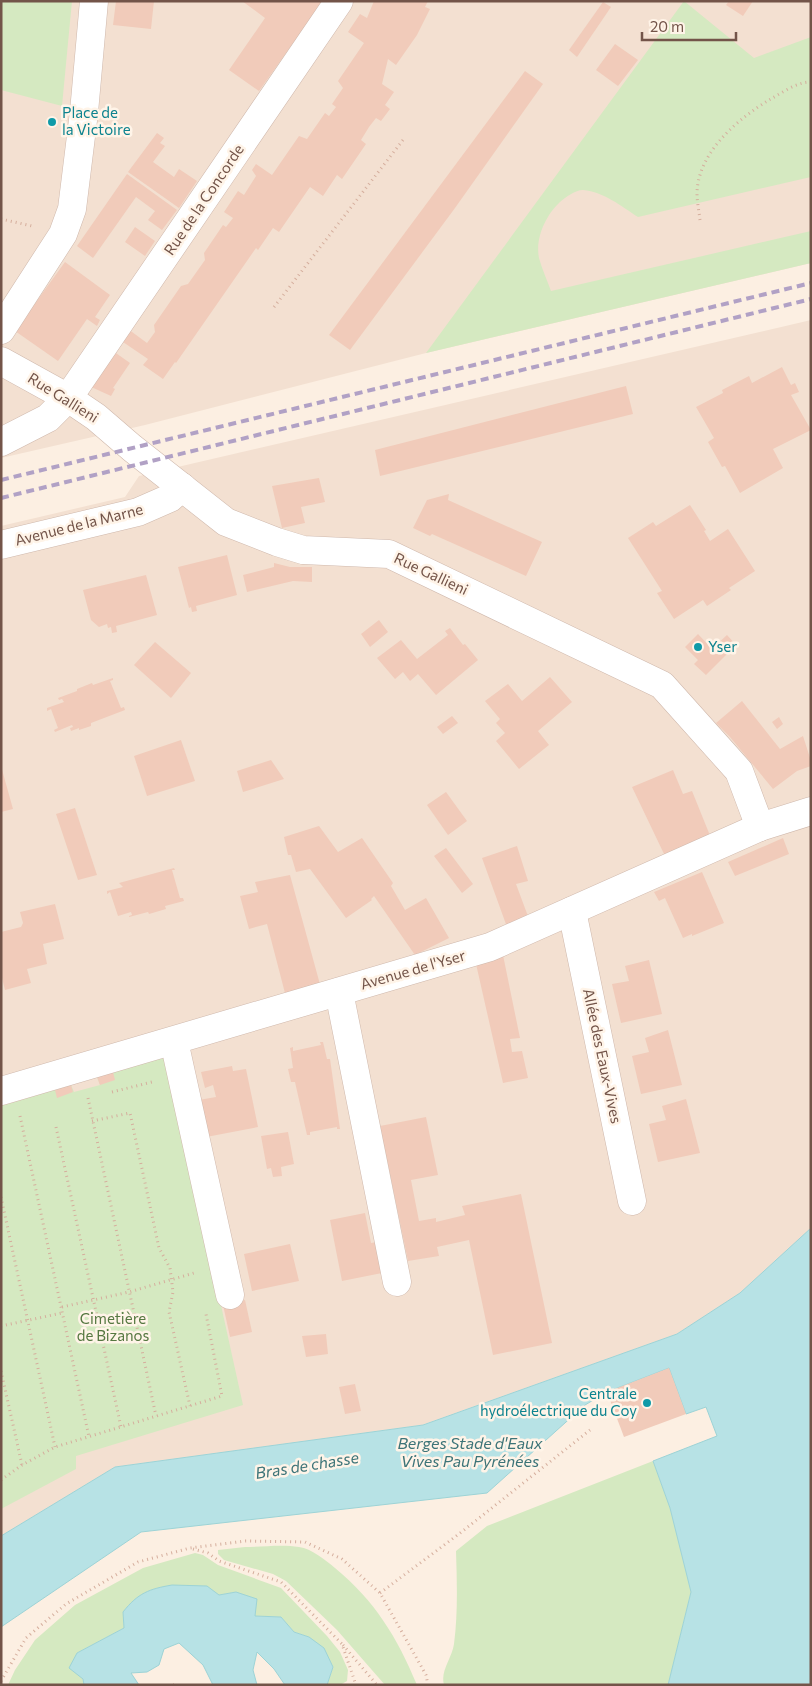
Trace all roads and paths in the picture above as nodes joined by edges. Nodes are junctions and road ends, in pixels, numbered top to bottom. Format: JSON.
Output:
{"nodes":[{"id":1,"x":94,"y":1,"type":"edge"},
{"id":2,"x":339,"y":1,"type":"edge"},
{"id":3,"x":811,"y":82,"type":"edge"},
{"id":4,"x":403,"y":140,"type":"dead end"},
{"id":5,"x":700,"y":220,"type":"dead end"},
{"id":6,"x":274,"y":307,"type":"dead end"},
{"id":7,"x":1,"y":330,"type":"edge"},
{"id":8,"x":1,"y":361,"type":"edge"},
{"id":9,"x":68,"y":398,"type":"junction"},
{"id":10,"x":1,"y":442,"type":"edge"},
{"id":11,"x":182,"y":487,"type":"junction"},
{"id":12,"x":1,"y":545,"type":"edge"},
{"id":13,"x":811,"y":811,"type":"edge"},
{"id":14,"x":760,"y":827,"type":"junction"},
{"id":15,"x":572,"y":911,"type":"junction"},
{"id":16,"x":339,"y":992,"type":"junction"},
{"id":17,"x":174,"y":1041,"type":"junction"},
{"id":18,"x":158,"y":1081,"type":"dead end"},
{"id":19,"x":1,"y":1091,"type":"edge"},
{"id":20,"x":106,"y":1094,"type":"dead end"},
{"id":21,"x":97,"y":1096,"type":"dead end"},
{"id":22,"x":88,"y":1098,"type":"junction"},
{"id":23,"x":80,"y":1100,"type":"dead end"},
{"id":24,"x":29,"y":1113,"type":"dead end"},
{"id":25,"x":20,"y":1116,"type":"junction"},
{"id":26,"x":11,"y":1118,"type":"dead end"},
{"id":27,"x":92,"y":1121,"type":"junction"},
{"id":28,"x":56,"y":1127,"type":"dead end"},
{"id":29,"x":1,"y":1197,"type":"edge"},
{"id":30,"x":632,"y":1200,"type":"dead end"},
{"id":31,"x":198,"y":1272,"type":"dead end"},
{"id":32,"x":172,"y":1280,"type":"junction"},
{"id":33,"x":397,"y":1282,"type":"dead end"},
{"id":34,"x":129,"y":1292,"type":"junction"},
{"id":35,"x":230,"y":1295,"type":"dead end"},
{"id":36,"x":93,"y":1300,"type":"junction"},
{"id":37,"x":62,"y":1307,"type":"junction"},
{"id":38,"x":205,"y":1310,"type":"dead end"},
{"id":39,"x":62,"y":1313,"type":"junction"},
{"id":40,"x":27,"y":1320,"type":"junction"},
{"id":41,"x":1,"y":1326,"type":"edge"},
{"id":42,"x":1,"y":1372,"type":"edge"},
{"id":43,"x":190,"y":1406,"type":"junction"},
{"id":44,"x":156,"y":1416,"type":"junction"},
{"id":45,"x":121,"y":1427,"type":"junction"},
{"id":46,"x":590,"y":1430,"type":"dead end"},
{"id":47,"x":89,"y":1437,"type":"junction"},
{"id":48,"x":55,"y":1447,"type":"junction"},
{"id":49,"x":22,"y":1466,"type":"junction"},
{"id":50,"x":1,"y":1480,"type":"edge"},
{"id":51,"x":190,"y":1548,"type":"junction"},
{"id":52,"x":380,"y":1593,"type":"junction"},
{"id":53,"x":342,"y":1644,"type":"junction"},
{"id":54,"x":1,"y":1681,"type":"edge"},
{"id":55,"x":356,"y":1685,"type":"edge"},
{"id":56,"x":377,"y":1685,"type":"edge"},
{"id":57,"x":428,"y":1685,"type":"edge"}],
"edges":[{"from":1,"to":7,"type":"street"},
{"from":2,"to":9,"type":"street","name":"Rue de la Concorde"},
{"from":3,"to":5,"type":"path"},
{"from":4,"to":6,"type":"path"},
{"from":8,"to":9,"type":"street","name":"Rue Gallieni"},
{"from":9,"to":10,"type":"street","name":"Rue de la Concorde"},
{"from":9,"to":11,"type":"street","name":"Rue Gallieni"},
{"from":11,"to":12,"type":"street","name":"Avenue de la Marne"},
{"from":11,"to":14,"type":"street","name":"Rue Gallieni"},
{"from":13,"to":14,"type":"street","name":"Avenue de l'Yser"},
{"from":14,"to":15,"type":"street","name":"Avenue de l'Yser"},
{"from":15,"to":16,"type":"street","name":"Avenue de l'Yser"},
{"from":15,"to":30,"type":"street","name":"Allée des Eaux-Vives"},
{"from":16,"to":17,"type":"street","name":"Avenue de l'Yser"},
{"from":16,"to":33,"type":"street"},
{"from":17,"to":19,"type":"street","name":"Avenue de l'Yser"},
{"from":17,"to":35,"type":"street"},
{"from":18,"to":20,"type":"path"},
{"from":21,"to":22,"type":"path"},
{"from":22,"to":23,"type":"path"},
{"from":22,"to":27,"type":"path"},
{"from":24,"to":25,"type":"path"},
{"from":25,"to":26,"type":"path"},
{"from":25,"to":37,"type":"path"},
{"from":27,"to":32,"type":"path"},
{"from":27,"to":34,"type":"path"},
{"from":28,"to":36,"type":"path"},
{"from":29,"to":40,"type":"path"},
{"from":31,"to":32,"type":"path"},
{"from":32,"to":34,"type":"path"},
{"from":32,"to":43,"type":"path"},
{"from":34,"to":36,"type":"path"},
{"from":34,"to":44,"type":"path"},
{"from":36,"to":37,"type":"path"},
{"from":36,"to":45,"type":"path"},
{"from":37,"to":39,"type":"path"},
{"from":38,"to":43,"type":"path"},
{"from":39,"to":40,"type":"path"},
{"from":39,"to":47,"type":"path"},
{"from":40,"to":41,"type":"path"},
{"from":40,"to":48,"type":"path"},
{"from":42,"to":49,"type":"path"},
{"from":43,"to":44,"type":"path"},
{"from":44,"to":45,"type":"path"},
{"from":45,"to":47,"type":"path"},
{"from":46,"to":52,"type":"path"},
{"from":47,"to":48,"type":"path"},
{"from":48,"to":49,"type":"path"},
{"from":49,"to":50,"type":"path"},
{"from":51,"to":52,"type":"path"},
{"from":51,"to":53,"type":"path"},
{"from":51,"to":54,"type":"path"},
{"from":52,"to":57,"type":"path"},
{"from":53,"to":55,"type":"path"},
{"from":53,"to":56,"type":"path"}]}
